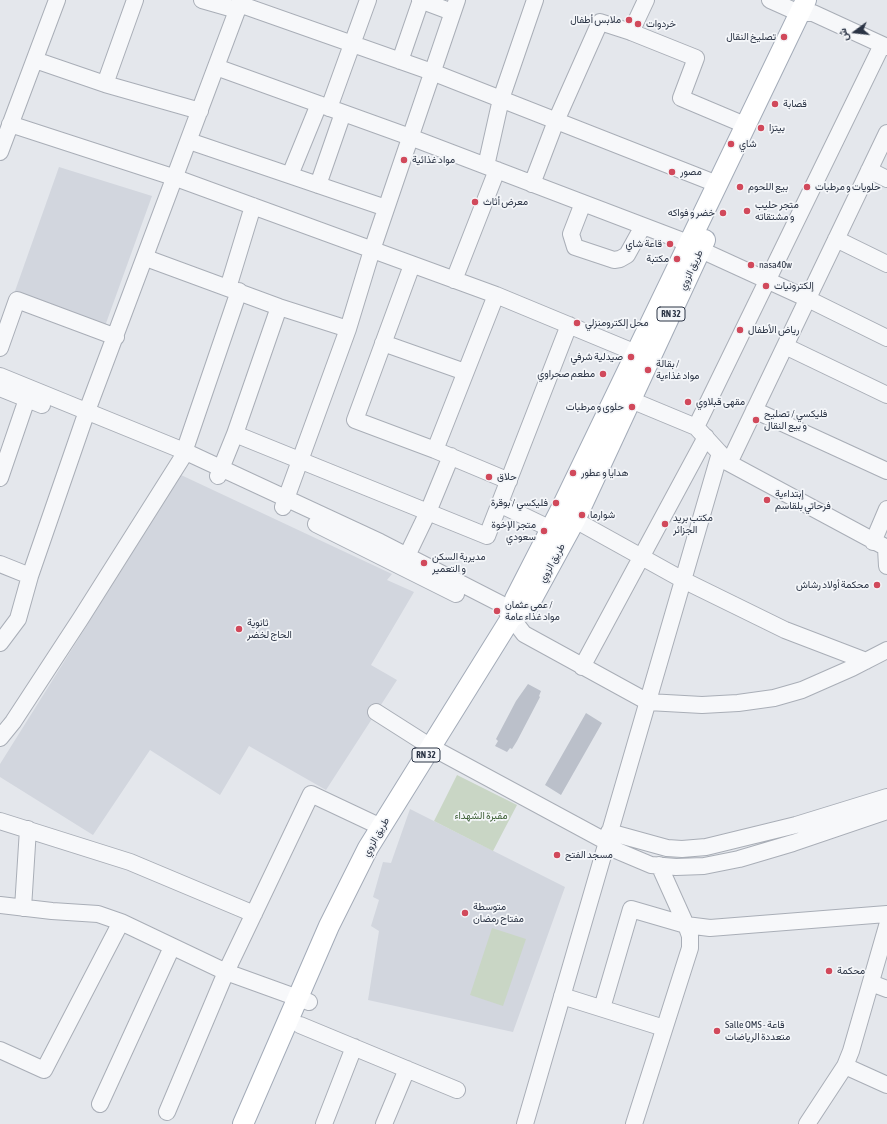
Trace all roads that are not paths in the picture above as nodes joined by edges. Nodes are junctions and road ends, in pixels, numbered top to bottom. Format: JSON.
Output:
{"nodes":[{"id":1,"x":57,"y":0,"type":"edge"},
{"id":2,"x":135,"y":0,"type":"edge"},
{"id":3,"x":202,"y":0,"type":"edge"},
{"id":4,"x":368,"y":0,"type":"edge"},
{"id":5,"x":420,"y":0,"type":"edge"},
{"id":6,"x":535,"y":0,"type":"edge"},
{"id":7,"x":646,"y":0,"type":"edge"},
{"id":8,"x":770,"y":0,"type":"edge"},
{"id":9,"x":239,"y":5,"type":"edge"},
{"id":10,"x":454,"y":6,"type":"edge"},
{"id":11,"x":810,"y":6,"type":"edge"},
{"id":12,"x":631,"y":32,"type":"junction"},
{"id":13,"x":352,"y":44,"type":"junction"},
{"id":14,"x":885,"y":46,"type":"edge"},
{"id":15,"x":35,"y":60,"type":"junction"},
{"id":16,"x":400,"y":61,"type":"junction"},
{"id":17,"x":216,"y":67,"type":"junction"},
{"id":18,"x":432,"y":72,"type":"junction"},
{"id":19,"x":105,"y":84,"type":"junction"},
{"id":20,"x":501,"y":99,"type":"junction"},
{"id":21,"x":331,"y":108,"type":"junction"},
{"id":22,"x":200,"y":111,"type":"junction"},
{"id":23,"x":556,"y":121,"type":"junction"},
{"id":24,"x":745,"y":125,"type":"junction"},
{"id":25,"x":6,"y":131,"type":"edge"},
{"id":26,"x":887,"y":133,"type":"edge"},
{"id":27,"x":410,"y":137,"type":"junction"},
{"id":28,"x":189,"y":141,"type":"junction"},
{"id":29,"x":0,"y":152,"type":"edge"},
{"id":30,"x":491,"y":168,"type":"junction"},
{"id":31,"x":869,"y":170,"type":"junction"},
{"id":32,"x":290,"y":175,"type":"junction"},
{"id":33,"x":176,"y":178,"type":"junction"},
{"id":34,"x":887,"y":179,"type":"edge"},
{"id":35,"x":532,"y":184,"type":"junction"},
{"id":36,"x":717,"y":184,"type":"junction"},
{"id":37,"x":318,"y":185,"type":"junction"},
{"id":38,"x":583,"y":203,"type":"junction"},
{"id":39,"x":253,"y":206,"type":"junction"},
{"id":40,"x":386,"y":208,"type":"junction"},
{"id":41,"x":643,"y":226,"type":"junction"},
{"id":42,"x":836,"y":239,"type":"junction"},
{"id":43,"x":694,"y":246,"type":"junction"},
{"id":44,"x":372,"y":250,"type":"junction"},
{"id":45,"x":146,"y":258,"type":"junction"},
{"id":46,"x":887,"y":264,"type":"edge"},
{"id":47,"x":412,"y":265,"type":"junction"},
{"id":48,"x":454,"y":280,"type":"junction"},
{"id":49,"x":767,"y":280,"type":"junction"},
{"id":50,"x":233,"y":290,"type":"junction"},
{"id":51,"x":496,"y":295,"type":"junction"},
{"id":52,"x":808,"y":299,"type":"junction"},
{"id":53,"x":279,"y":307,"type":"junction"},
{"id":54,"x":569,"y":325,"type":"junction"},
{"id":55,"x":348,"y":329,"type":"junction"},
{"id":56,"x":116,"y":337,"type":"junction"},
{"id":57,"x":887,"y":338,"type":"edge"},
{"id":58,"x":383,"y":343,"type":"junction"},
{"id":59,"x":785,"y":346,"type":"junction"},
{"id":60,"x":0,"y":348,"type":"edge"},
{"id":61,"x":636,"y":353,"type":"junction"},
{"id":62,"x":465,"y":372,"type":"junction"},
{"id":63,"x":0,"y":376,"type":"edge"},
{"id":64,"x":0,"y":388,"type":"edge"},
{"id":65,"x":887,"y":395,"type":"edge"},
{"id":66,"x":27,"y":398,"type":"junction"},
{"id":67,"x":631,"y":400,"type":"junction"},
{"id":68,"x":754,"y":410,"type":"junction"},
{"id":69,"x":86,"y":416,"type":"junction"},
{"id":70,"x":701,"y":432,"type":"junction"},
{"id":71,"x":235,"y":434,"type":"junction"},
{"id":72,"x":435,"y":450,"type":"junction"},
{"id":73,"x":183,"y":455,"type":"junction"},
{"id":74,"x":451,"y":456,"type":"junction"},
{"id":75,"x":724,"y":458,"type":"junction"},
{"id":76,"x":300,"y":461,"type":"junction"},
{"id":77,"x":219,"y":471,"type":"junction"},
{"id":78,"x":887,"y":472,"type":"edge"},
{"id":79,"x":0,"y":478,"type":"edge"},
{"id":80,"x":509,"y":481,"type":"junction"},
{"id":81,"x":285,"y":503,"type":"junction"},
{"id":82,"x":500,"y":504,"type":"junction"},
{"id":83,"x":887,"y":509,"type":"edge"},
{"id":84,"x":428,"y":512,"type":"junction"},
{"id":85,"x":575,"y":520,"type":"junction"},
{"id":86,"x":551,"y":529,"type":"junction"},
{"id":87,"x":882,"y":546,"type":"edge"},
{"id":88,"x":641,"y":556,"type":"junction"},
{"id":89,"x":405,"y":561,"type":"junction"},
{"id":90,"x":0,"y":564,"type":"edge"},
{"id":91,"x":887,"y":566,"type":"edge"},
{"id":92,"x":30,"y":576,"type":"junction"},
{"id":93,"x":683,"y":580,"type":"junction"},
{"id":94,"x":510,"y":618,"type":"junction"},
{"id":95,"x":0,"y":643,"type":"edge"},
{"id":96,"x":887,"y":650,"type":"edge"},
{"id":97,"x":866,"y":661,"type":"junction"},
{"id":98,"x":582,"y":667,"type":"junction"},
{"id":99,"x":648,"y":702,"type":"junction"},
{"id":100,"x":376,"y":712,"type":"dead end"},
{"id":101,"x":0,"y":738,"type":"edge"},
{"id":102,"x":431,"y":747,"type":"junction"},
{"id":103,"x":887,"y":797,"type":"edge"},
{"id":104,"x":887,"y":811,"type":"edge"},
{"id":105,"x":0,"y":821,"type":"edge"},
{"id":106,"x":381,"y":827,"type":"junction"},
{"id":107,"x":28,"y":829,"type":"junction"},
{"id":108,"x":607,"y":840,"type":"junction"},
{"id":109,"x":659,"y":865,"type":"junction"},
{"id":110,"x":0,"y":905,"type":"edge"},
{"id":111,"x":23,"y":908,"type":"junction"},
{"id":112,"x":254,"y":914,"type":"junction"},
{"id":113,"x":887,"y":914,"type":"edge"},
{"id":114,"x":121,"y":922,"type":"junction"},
{"id":115,"x":686,"y":925,"type":"junction"},
{"id":116,"x":887,"y":926,"type":"edge"},
{"id":117,"x":172,"y":947,"type":"junction"},
{"id":118,"x":226,"y":972,"type":"junction"},
{"id":119,"x":871,"y":983,"type":"junction"},
{"id":120,"x":887,"y":989,"type":"edge"},
{"id":121,"x":562,"y":996,"type":"junction"},
{"id":122,"x":303,"y":999,"type":"junction"},
{"id":123,"x":602,"y":1008,"type":"junction"},
{"id":124,"x":300,"y":1025,"type":"junction"},
{"id":125,"x":664,"y":1028,"type":"junction"},
{"id":126,"x":354,"y":1047,"type":"junction"},
{"id":127,"x":0,"y":1050,"type":"edge"},
{"id":128,"x":845,"y":1066,"type":"junction"},
{"id":129,"x":407,"y":1069,"type":"junction"},
{"id":130,"x":887,"y":1085,"type":"edge"},
{"id":131,"x":457,"y":1090,"type":"dead end"},
{"id":132,"x":100,"y":1104,"type":"dead end"},
{"id":133,"x":167,"y":1112,"type":"dead end"},
{"id":134,"x":243,"y":1124,"type":"edge"},
{"id":135,"x":258,"y":1124,"type":"edge"},
{"id":136,"x":324,"y":1124,"type":"edge"},
{"id":137,"x":384,"y":1124,"type":"edge"},
{"id":138,"x":525,"y":1124,"type":"edge"},
{"id":139,"x":634,"y":1124,"type":"edge"},
{"id":140,"x":806,"y":1124,"type":"edge"}],
"edges":[{"from":1,"to":15,"type":"street"},
{"from":2,"to":19,"type":"street"},
{"from":3,"to":9,"type":"street"},
{"from":4,"to":13,"type":"street"},
{"from":5,"to":10,"type":"street"},
{"from":5,"to":16,"type":"street"},
{"from":6,"to":20,"type":"street"},
{"from":7,"to":12,"type":"street"},
{"from":8,"to":11,"type":"street"},
{"from":9,"to":13,"type":"street"},
{"from":9,"to":17,"type":"street"},
{"from":10,"to":18,"type":"street"},
{"from":11,"to":14,"type":"street"},
{"from":11,"to":24,"type":"main road","name":"طريق الزوي","number":"RN 32"},
{"from":11,"to":43,"type":"main road","name":"طريق الزوي","number":"RN 32"},
{"from":12,"to":23,"type":"street"},
{"from":12,"to":24,"type":"street"},
{"from":13,"to":16,"type":"street"},
{"from":13,"to":21,"type":"street"},
{"from":14,"to":49,"type":"street"},
{"from":15,"to":19,"type":"street"},
{"from":15,"to":25,"type":"street"},
{"from":16,"to":18,"type":"street"},
{"from":17,"to":21,"type":"street"},
{"from":17,"to":22,"type":"street"},
{"from":18,"to":20,"type":"street"},
{"from":18,"to":27,"type":"street"},
{"from":19,"to":22,"type":"street"},
{"from":20,"to":23,"type":"street"},
{"from":20,"to":30,"type":"street"},
{"from":21,"to":27,"type":"street"},
{"from":21,"to":32,"type":"street"},
{"from":21,"to":37,"type":"street"},
{"from":22,"to":28,"type":"street"},
{"from":23,"to":35,"type":"street"},
{"from":23,"to":36,"type":"street"},
{"from":24,"to":36,"type":"main road","name":"طريق الزوي","number":"RN 32"},
{"from":25,"to":29,"type":"street"},
{"from":25,"to":33,"type":"street"},
{"from":26,"to":31,"type":"street"},
{"from":27,"to":30,"type":"street"},
{"from":27,"to":40,"type":"street"},
{"from":28,"to":32,"type":"street"},
{"from":28,"to":33,"type":"street"},
{"from":30,"to":35,"type":"street"},
{"from":30,"to":48,"type":"street"},
{"from":31,"to":34,"type":"street"},
{"from":31,"to":42,"type":"street"},
{"from":32,"to":37,"type":"street"},
{"from":33,"to":39,"type":"street"},
{"from":33,"to":45,"type":"street"},
{"from":35,"to":38,"type":"street"},
{"from":36,"to":43,"type":"main road","name":"طريق الزوي","number":"RN 32"},
{"from":37,"to":40,"type":"street"},
{"from":38,"to":41,"type":"street"},
{"from":38,"to":41,"type":"street"},
{"from":39,"to":44,"type":"street"},
{"from":39,"to":50,"type":"street"},
{"from":40,"to":44,"type":"street"},
{"from":41,"to":43,"type":"street"},
{"from":42,"to":46,"type":"street"},
{"from":42,"to":52,"type":"street"},
{"from":43,"to":49,"type":"street"},
{"from":43,"to":61,"type":"main road","name":"طريق الزوي","number":"RN 32"},
{"from":43,"to":67,"type":"main road","name":"طريق الزوي","number":"RN 32"},
{"from":44,"to":47,"type":"street"},
{"from":44,"to":55,"type":"street"},
{"from":45,"to":50,"type":"street"},
{"from":45,"to":56,"type":"street"},
{"from":47,"to":48,"type":"street"},
{"from":47,"to":58,"type":"street"},
{"from":48,"to":51,"type":"street"},
{"from":49,"to":52,"type":"street"},
{"from":49,"to":70,"type":"street"},
{"from":50,"to":53,"type":"street"},
{"from":50,"to":73,"type":"street"},
{"from":51,"to":54,"type":"street"},
{"from":51,"to":62,"type":"street"},
{"from":52,"to":57,"type":"street"},
{"from":52,"to":59,"type":"street"},
{"from":53,"to":55,"type":"street"},
{"from":53,"to":71,"type":"street"},
{"from":54,"to":61,"type":"street"},
{"from":54,"to":80,"type":"street"},
{"from":55,"to":76,"type":"street"},
{"from":56,"to":60,"type":"street"},
{"from":56,"to":69,"type":"street"},
{"from":58,"to":62,"type":"street"},
{"from":58,"to":72,"type":"street"},
{"from":59,"to":65,"type":"street"},
{"from":59,"to":68,"type":"street"},
{"from":61,"to":86,"type":"main road","name":"طريق الزوي","number":"RN 32"},
{"from":62,"to":72,"type":"street"},
{"from":63,"to":69,"type":"street"},
{"from":64,"to":66,"type":"street"},
{"from":66,"to":69,"type":"street"},
{"from":66,"to":79,"type":"street"},
{"from":67,"to":70,"type":"street"},
{"from":67,"to":85,"type":"main road","name":"طريق الزوي","number":"RN 32"},
{"from":68,"to":75,"type":"street"},
{"from":68,"to":78,"type":"street"},
{"from":69,"to":73,"type":"street"},
{"from":69,"to":92,"type":"street"},
{"from":70,"to":75,"type":"street"},
{"from":70,"to":88,"type":"street"},
{"from":71,"to":76,"type":"street"},
{"from":71,"to":77,"type":"street"},
{"from":72,"to":74,"type":"street"},
{"from":73,"to":77,"type":"street"},
{"from":73,"to":101,"type":"street"},
{"from":74,"to":80,"type":"street"},
{"from":74,"to":84,"type":"street"},
{"from":75,"to":87,"type":"street"},
{"from":75,"to":93,"type":"street"},
{"from":76,"to":81,"type":"street"},
{"from":76,"to":84,"type":"street"},
{"from":77,"to":81,"type":"street"},
{"from":80,"to":82,"type":"street"},
{"from":81,"to":89,"type":"street"},
{"from":82,"to":84,"type":"street"},
{"from":82,"to":86,"type":"street"},
{"from":83,"to":87,"type":"street"},
{"from":84,"to":89,"type":"street"},
{"from":85,"to":88,"type":"street"},
{"from":85,"to":94,"type":"main road","name":"طريق الزوي","number":"RN 32"},
{"from":86,"to":94,"type":"main road","name":"طريق الزوي","number":"RN 32"},
{"from":87,"to":91,"type":"street"},
{"from":88,"to":93,"type":"street"},
{"from":88,"to":98,"type":"street"},
{"from":89,"to":94,"type":"street"},
{"from":90,"to":92,"type":"street"},
{"from":92,"to":95,"type":"street"},
{"from":93,"to":97,"type":"street"},
{"from":93,"to":99,"type":"street"},
{"from":94,"to":98,"type":"street"},
{"from":94,"to":102,"type":"main road","name":"طريق الزوي","number":"RN 32"},
{"from":96,"to":97,"type":"street"},
{"from":97,"to":99,"type":"street"},
{"from":98,"to":99,"type":"street"},
{"from":99,"to":108,"type":"street"},
{"from":100,"to":102,"type":"street"},
{"from":102,"to":106,"type":"main road","name":"طريق الزوي","number":"RN 32"},
{"from":102,"to":108,"type":"street"},
{"from":103,"to":108,"type":"street"},
{"from":104,"to":109,"type":"street"},
{"from":105,"to":107,"type":"street"},
{"from":106,"to":112,"type":"street"},
{"from":106,"to":122,"type":"main road","name":"طريق الزوي","number":"RN 32"},
{"from":107,"to":111,"type":"street"},
{"from":107,"to":112,"type":"street"},
{"from":108,"to":109,"type":"street"},
{"from":108,"to":121,"type":"street"},
{"from":109,"to":115,"type":"street"},
{"from":110,"to":111,"type":"street"},
{"from":111,"to":114,"type":"street"},
{"from":112,"to":118,"type":"street"},
{"from":113,"to":115,"type":"street"},
{"from":114,"to":117,"type":"street"},
{"from":114,"to":127,"type":"street"},
{"from":115,"to":123,"type":"street"},
{"from":115,"to":125,"type":"street"},
{"from":116,"to":119,"type":"street"},
{"from":117,"to":118,"type":"street"},
{"from":117,"to":132,"type":"street"},
{"from":118,"to":122,"type":"street"},
{"from":118,"to":133,"type":"street"},
{"from":119,"to":120,"type":"street"},
{"from":119,"to":128,"type":"street"},
{"from":121,"to":123,"type":"street"},
{"from":121,"to":138,"type":"street"},
{"from":122,"to":124,"type":"main road","name":"طريق الزوي","number":"RN 32"},
{"from":122,"to":134,"type":"main road","name":"طريق الزوي","number":"RN 32"},
{"from":123,"to":125,"type":"street"},
{"from":124,"to":126,"type":"street"},
{"from":124,"to":135,"type":"main road","name":"طريق الزوي","number":"RN 32"},
{"from":125,"to":139,"type":"street"},
{"from":126,"to":129,"type":"street"},
{"from":126,"to":136,"type":"street"},
{"from":128,"to":130,"type":"street"},
{"from":128,"to":140,"type":"street"},
{"from":129,"to":131,"type":"street"},
{"from":129,"to":137,"type":"street"}]}
